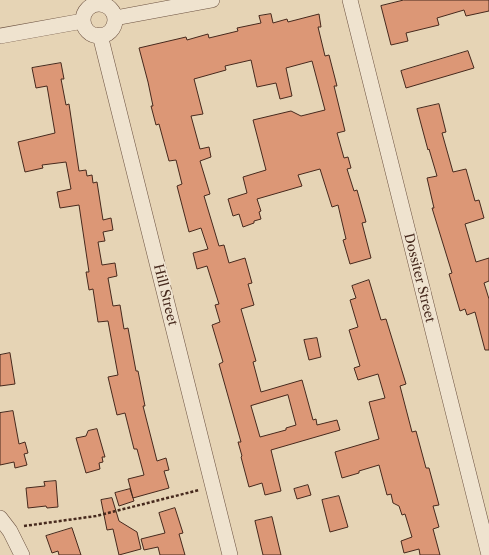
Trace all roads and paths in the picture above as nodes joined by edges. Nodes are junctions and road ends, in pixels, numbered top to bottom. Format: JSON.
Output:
{"nodes":[{"id":1,"x":212,"y":0,"type":"edge"},
{"id":2,"x":350,"y":0,"type":"edge"},
{"id":3,"x":94,"y":2,"type":"edge"},
{"id":4,"x":115,"y":18,"type":"junction"},
{"id":5,"x":83,"y":21,"type":"junction"},
{"id":6,"x":0,"y":36,"type":"edge"},
{"id":7,"x":100,"y":36,"type":"junction"},
{"id":8,"x":213,"y":487,"type":"junction"},
{"id":9,"x":0,"y":518,"type":"edge"},
{"id":10,"x":10,"y":531,"type":"junction"},
{"id":11,"x":22,"y":555,"type":"edge"},
{"id":12,"x":230,"y":555,"type":"edge"},
{"id":13,"x":489,"y":555,"type":"edge"}],
"edges":[{"from":1,"to":4,"type":"street"},
{"from":2,"to":13,"type":"street","name":"Dossiter Street"},
{"from":3,"to":4,"type":"street"},
{"from":3,"to":5,"type":"street"},
{"from":4,"to":7,"type":"street"},
{"from":5,"to":6,"type":"street"},
{"from":5,"to":7,"type":"street"},
{"from":7,"to":8,"type":"street","name":"Hill Street"},
{"from":8,"to":10,"type":"path"},
{"from":8,"to":12,"type":"street","name":"Hill Street"},
{"from":9,"to":10,"type":"street"},
{"from":10,"to":11,"type":"street"}]}
